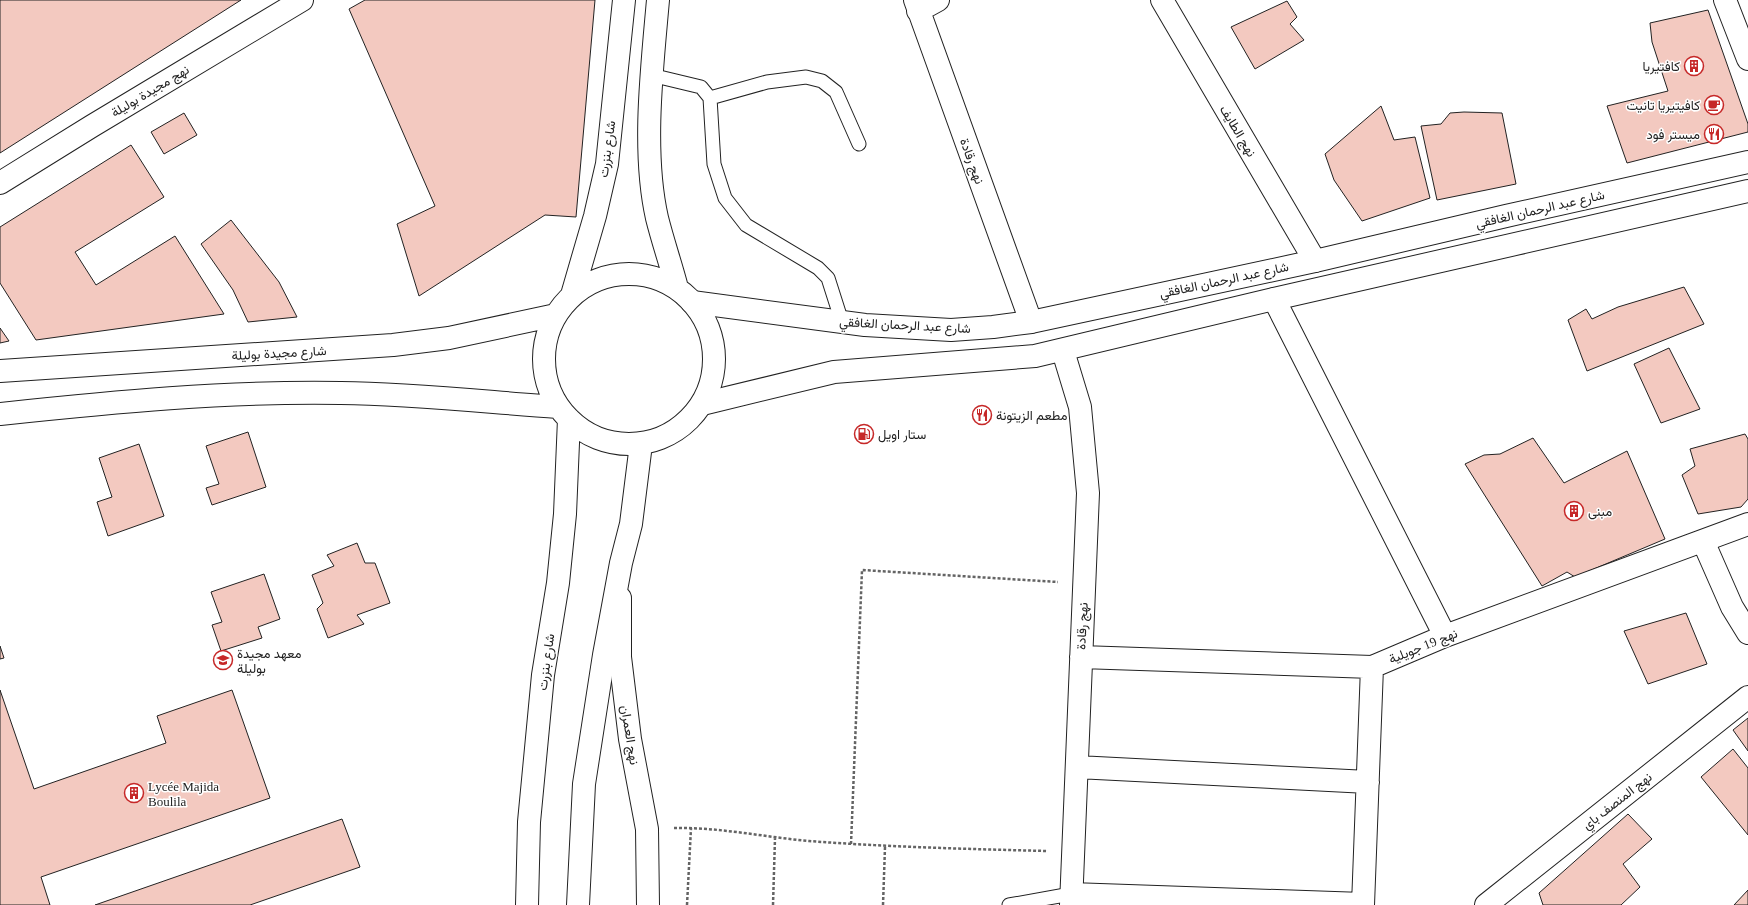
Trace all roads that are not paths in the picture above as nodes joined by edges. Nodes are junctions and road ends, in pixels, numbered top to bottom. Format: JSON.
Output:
{"nodes":[{"id":1,"x":302,"y":0,"type":"edge"},
{"id":2,"x":624,"y":0,"type":"edge"},
{"id":3,"x":658,"y":0,"type":"edge"},
{"id":4,"x":938,"y":0,"type":"edge"},
{"id":5,"x":1162,"y":0,"type":"edge"},
{"id":6,"x":1724,"y":0,"type":"edge"},
{"id":7,"x":916,"y":6,"type":"edge"},
{"id":8,"x":1748,"y":59,"type":"edge"},
{"id":9,"x":651,"y":75,"type":"junction"},
{"id":10,"x":710,"y":98,"type":"junction"},
{"id":11,"x":859,"y":144,"type":"dead end"},
{"id":12,"x":1748,"y":162,"type":"edge"},
{"id":13,"x":0,"y":183,"type":"edge"},
{"id":14,"x":1748,"y":190,"type":"edge"},
{"id":15,"x":1315,"y":261,"type":"junction"},
{"id":16,"x":572,"y":295,"type":"junction"},
{"id":17,"x":685,"y":295,"type":"junction"},
{"id":18,"x":1274,"y":299,"type":"junction"},
{"id":19,"x":556,"y":315,"type":"junction"},
{"id":20,"x":842,"y":322,"type":"junction"},
{"id":21,"x":1031,"y":322,"type":"junction"},
{"id":22,"x":1063,"y":351,"type":"junction"},
{"id":23,"x":0,"y":371,"type":"edge"},
{"id":24,"x":702,"y":404,"type":"junction"},
{"id":25,"x":563,"y":413,"type":"junction"},
{"id":26,"x":0,"y":414,"type":"edge"},
{"id":27,"x":640,"y":444,"type":"junction"},
{"id":28,"x":1748,"y":524,"type":"edge"},
{"id":29,"x":1703,"y":541,"type":"junction"},
{"id":30,"x":621,"y":563,"type":"junction"},
{"id":31,"x":1748,"y":633,"type":"edge"},
{"id":32,"x":1445,"y":636,"type":"junction"},
{"id":33,"x":1081,"y":657,"type":"junction"},
{"id":34,"x":1372,"y":667,"type":"junction"},
{"id":35,"x":1748,"y":697,"type":"edge"},
{"id":36,"x":1077,"y":767,"type":"junction"},
{"id":37,"x":1368,"y":782,"type":"junction"},
{"id":38,"x":1071,"y":900,"type":"edge"},
{"id":39,"x":1363,"y":904,"type":"edge"},
{"id":40,"x":527,"y":905,"type":"edge"},
{"id":41,"x":578,"y":905,"type":"edge"},
{"id":42,"x":648,"y":905,"type":"edge"},
{"id":43,"x":1009,"y":905,"type":"edge"},
{"id":44,"x":1486,"y":905,"type":"edge"}],
"edges":[{"from":1,"to":13,"type":"main road","name":"نهج مجيدة بوليلة"},
{"from":2,"to":16,"type":"main road","name":"شارع بنزرت"},
{"from":3,"to":9,"type":"main road"},
{"from":4,"to":7,"type":"main road"},
{"from":5,"to":15,"type":"main road","name":"نهج الطايف"},
{"from":6,"to":8,"type":"main road"},
{"from":7,"to":21,"type":"main road","name":"نهج رقادة"},
{"from":9,"to":10,"type":"lane"},
{"from":9,"to":17,"type":"main road"},
{"from":10,"to":11,"type":"lane"},
{"from":10,"to":20,"type":"lane"},
{"from":12,"to":15,"type":"main road","name":"شارع عبد الرحمان الغافقي"},
{"from":14,"to":18,"type":"main road"},
{"from":15,"to":21,"type":"main road","name":"شارع عبد الرحمان الغافقي"},
{"from":16,"to":17,"type":"main road"},
{"from":16,"to":19,"type":"main road"},
{"from":17,"to":20,"type":"main road","name":"شارع عبد الرحمان الغافقي"},
{"from":17,"to":24,"type":"main road"},
{"from":18,"to":22,"type":"main road"},
{"from":18,"to":32,"type":"main road"},
{"from":19,"to":23,"type":"main road","name":"شارع مجيدة بوليلة"},
{"from":19,"to":25,"type":"main road"},
{"from":20,"to":21,"type":"main road","name":"شارع عبد الرحمان الغافقي"},
{"from":22,"to":24,"type":"main road"},
{"from":22,"to":33,"type":"main road","name":"نهج رقادة"},
{"from":24,"to":27,"type":"main road"},
{"from":25,"to":26,"type":"main road"},
{"from":25,"to":27,"type":"main road"},
{"from":25,"to":40,"type":"main road","name":"شارع بنزرت"},
{"from":27,"to":30,"type":"main road"},
{"from":28,"to":29,"type":"main road","name":"نهج 19 جويلية"},
{"from":29,"to":31,"type":"main road"},
{"from":29,"to":32,"type":"main road","name":"نهج 19 جويلية"},
{"from":30,"to":41,"type":"main road"},
{"from":30,"to":42,"type":"main road","name":"نهج العمران"},
{"from":32,"to":34,"type":"main road","name":"نهج 19 جويلية"},
{"from":33,"to":34,"type":"main road","name":"نهج 19 جويلية"},
{"from":33,"to":36,"type":"main road","name":"نهج رقادة"},
{"from":34,"to":37,"type":"main road"},
{"from":35,"to":44,"type":"main road","name":"نهج المنصف باي"},
{"from":36,"to":37,"type":"main road"},
{"from":36,"to":38,"type":"main road","name":"نهج رقادة"},
{"from":37,"to":39,"type":"main road"},
{"from":38,"to":39,"type":"main road"},
{"from":38,"to":43,"type":"lane"}]}
